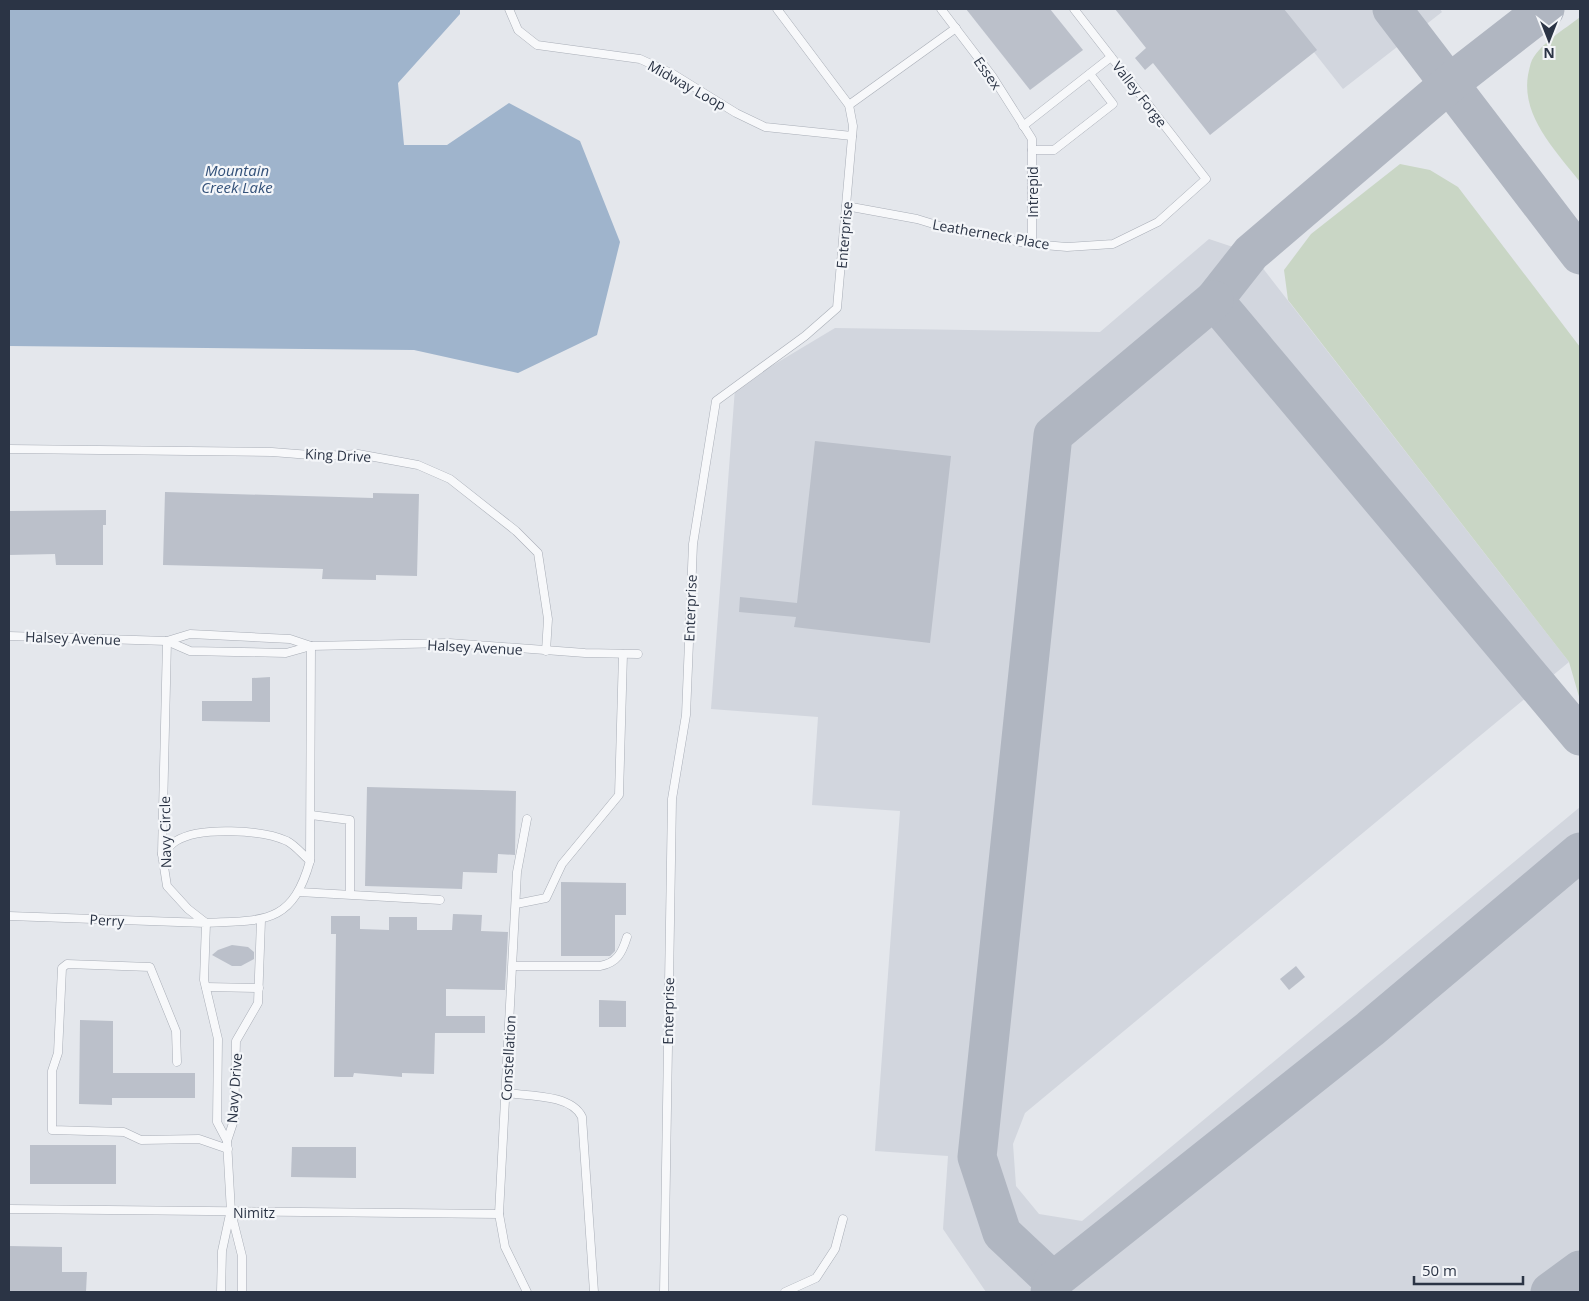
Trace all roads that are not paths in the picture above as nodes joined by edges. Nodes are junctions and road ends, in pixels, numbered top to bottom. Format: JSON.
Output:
{"nodes":[{"id":1,"x":508,"y":9,"type":"edge"},
{"id":2,"x":777,"y":9,"type":"edge"},
{"id":3,"x":941,"y":9,"type":"edge"},
{"id":4,"x":1074,"y":9,"type":"edge"},
{"id":5,"x":956,"y":28,"type":"junction"},
{"id":6,"x":1111,"y":57,"type":"junction"},
{"id":7,"x":1090,"y":74,"type":"junction"},
{"id":8,"x":848,"y":105,"type":"junction"},
{"id":9,"x":1023,"y":126,"type":"junction"},
{"id":10,"x":852,"y":136,"type":"junction"},
{"id":11,"x":1032,"y":139,"type":"joint"},
{"id":12,"x":1032,"y":150,"type":"junction"},
{"id":13,"x":1206,"y":179,"type":"joint"},
{"id":14,"x":846,"y":206,"type":"junction"},
{"id":15,"x":1032,"y":244,"type":"junction"},
{"id":16,"x":9,"y":449,"type":"edge"},
{"id":17,"x":9,"y":636,"type":"edge"},
{"id":18,"x":238,"y":636,"type":"junction"},
{"id":19,"x":167,"y":641,"type":"junction"},
{"id":20,"x":311,"y":646,"type":"junction"},
{"id":21,"x":546,"y":650,"type":"junction"},
{"id":22,"x":238,"y":652,"type":"junction"},
{"id":23,"x":623,"y":654,"type":"junction"},
{"id":24,"x":638,"y":654,"type":"dead end"},
{"id":25,"x":311,"y":815,"type":"junction"},
{"id":26,"x":527,"y":820,"type":"dead end"},
{"id":27,"x":162,"y":854,"type":"junction"},
{"id":28,"x":310,"y":861,"type":"junction"},
{"id":29,"x":299,"y":892,"type":"junction"},
{"id":30,"x":350,"y":894,"type":"junction"},
{"id":31,"x":440,"y":900,"type":"dead end"},
{"id":32,"x":516,"y":904,"type":"junction"},
{"id":33,"x":9,"y":916,"type":"edge"},
{"id":34,"x":261,"y":920,"type":"junction"},
{"id":35,"x":206,"y":923,"type":"junction"},
{"id":36,"x":627,"y":937,"type":"dead end"},
{"id":37,"x":513,"y":966,"type":"junction"},
{"id":38,"x":206,"y":987,"type":"junction"},
{"id":39,"x":259,"y":988,"type":"junction"},
{"id":40,"x":177,"y":1062,"type":"dead end"},
{"id":41,"x":506,"y":1092,"type":"junction"},
{"id":42,"x":227,"y":1145,"type":"junction"},
{"id":43,"x":9,"y":1209,"type":"edge"},
{"id":44,"x":230,"y":1212,"type":"junction"},
{"id":45,"x":499,"y":1214,"type":"junction"},
{"id":46,"x":843,"y":1219,"type":"dead end"},
{"id":47,"x":221,"y":1292,"type":"edge"},
{"id":48,"x":242,"y":1292,"type":"edge"},
{"id":49,"x":526,"y":1292,"type":"edge"},
{"id":50,"x":594,"y":1292,"type":"edge"},
{"id":51,"x":664,"y":1292,"type":"edge"},
{"id":52,"x":786,"y":1292,"type":"edge"}],
"edges":[{"from":1,"to":10,"type":"lane","name":"Midway Loop"},
{"from":2,"to":8,"type":"lane","name":"Enterprise"},
{"from":3,"to":5,"type":"lane","name":"Essex"},
{"from":4,"to":6,"type":"lane","name":"Valley Forge"},
{"from":5,"to":8,"type":"lane"},
{"from":5,"to":9,"type":"lane","name":"Essex"},
{"from":6,"to":7,"type":"lane"},
{"from":6,"to":13,"type":"lane","name":"Valley Forge"},
{"from":7,"to":9,"type":"lane"},
{"from":7,"to":12,"type":"lane"},
{"from":8,"to":10,"type":"lane","name":"Enterprise"},
{"from":9,"to":11,"type":"lane","name":"Essex"},
{"from":10,"to":14,"type":"lane","name":"Enterprise"},
{"from":11,"to":12,"type":"lane","name":"Intrepid"},
{"from":12,"to":15,"type":"lane","name":"Intrepid"},
{"from":13,"to":15,"type":"lane","name":"Leatherneck Place"},
{"from":14,"to":15,"type":"lane","name":"Leatherneck Place"},
{"from":14,"to":51,"type":"lane","name":"Enterprise"},
{"from":16,"to":21,"type":"lane","name":"King Drive"},
{"from":17,"to":19,"type":"lane","name":"Halsey Avenue"},
{"from":18,"to":19,"type":"lane","name":"Halsey Avenue"},
{"from":18,"to":20,"type":"lane","name":"Halsey Avenue"},
{"from":18,"to":22,"type":"lane"},
{"from":19,"to":22,"type":"lane","name":"Halsey Avenue"},
{"from":19,"to":27,"type":"lane","name":"Navy Circle"},
{"from":20,"to":21,"type":"lane","name":"Halsey Avenue"},
{"from":20,"to":22,"type":"lane","name":"Halsey Avenue"},
{"from":20,"to":25,"type":"lane"},
{"from":21,"to":23,"type":"lane","name":"Halsey Avenue"},
{"from":23,"to":24,"type":"lane","name":"Halsey Avenue"},
{"from":23,"to":32,"type":"lane"},
{"from":25,"to":28,"type":"lane"},
{"from":25,"to":30,"type":"lane"},
{"from":26,"to":32,"type":"lane","name":"Constellation"},
{"from":27,"to":28,"type":"lane"},
{"from":27,"to":35,"type":"lane","name":"Navy Circle"},
{"from":28,"to":29,"type":"lane"},
{"from":29,"to":30,"type":"lane"},
{"from":29,"to":34,"type":"lane"},
{"from":30,"to":31,"type":"lane"},
{"from":32,"to":37,"type":"lane","name":"Constellation"},
{"from":33,"to":35,"type":"lane","name":"Perry"},
{"from":34,"to":35,"type":"lane"},
{"from":34,"to":39,"type":"lane","name":"Navy Drive"},
{"from":35,"to":38,"type":"lane","name":"Navy Drive"},
{"from":36,"to":37,"type":"lane"},
{"from":37,"to":41,"type":"lane","name":"Constellation"},
{"from":38,"to":39,"type":"lane"},
{"from":38,"to":42,"type":"lane","name":"Navy Drive"},
{"from":39,"to":42,"type":"lane","name":"Navy Drive"},
{"from":40,"to":42,"type":"lane"},
{"from":41,"to":45,"type":"lane","name":"Constellation"},
{"from":41,"to":50,"type":"lane"},
{"from":42,"to":44,"type":"lane","name":"Navy Drive"},
{"from":43,"to":44,"type":"lane","name":"Nimitz"},
{"from":44,"to":45,"type":"lane","name":"Nimitz"},
{"from":44,"to":47,"type":"lane","name":"Navy Drive"},
{"from":44,"to":48,"type":"lane","name":"Navy Drive"},
{"from":45,"to":49,"type":"lane","name":"Constellation"},
{"from":46,"to":52,"type":"lane"}]}
